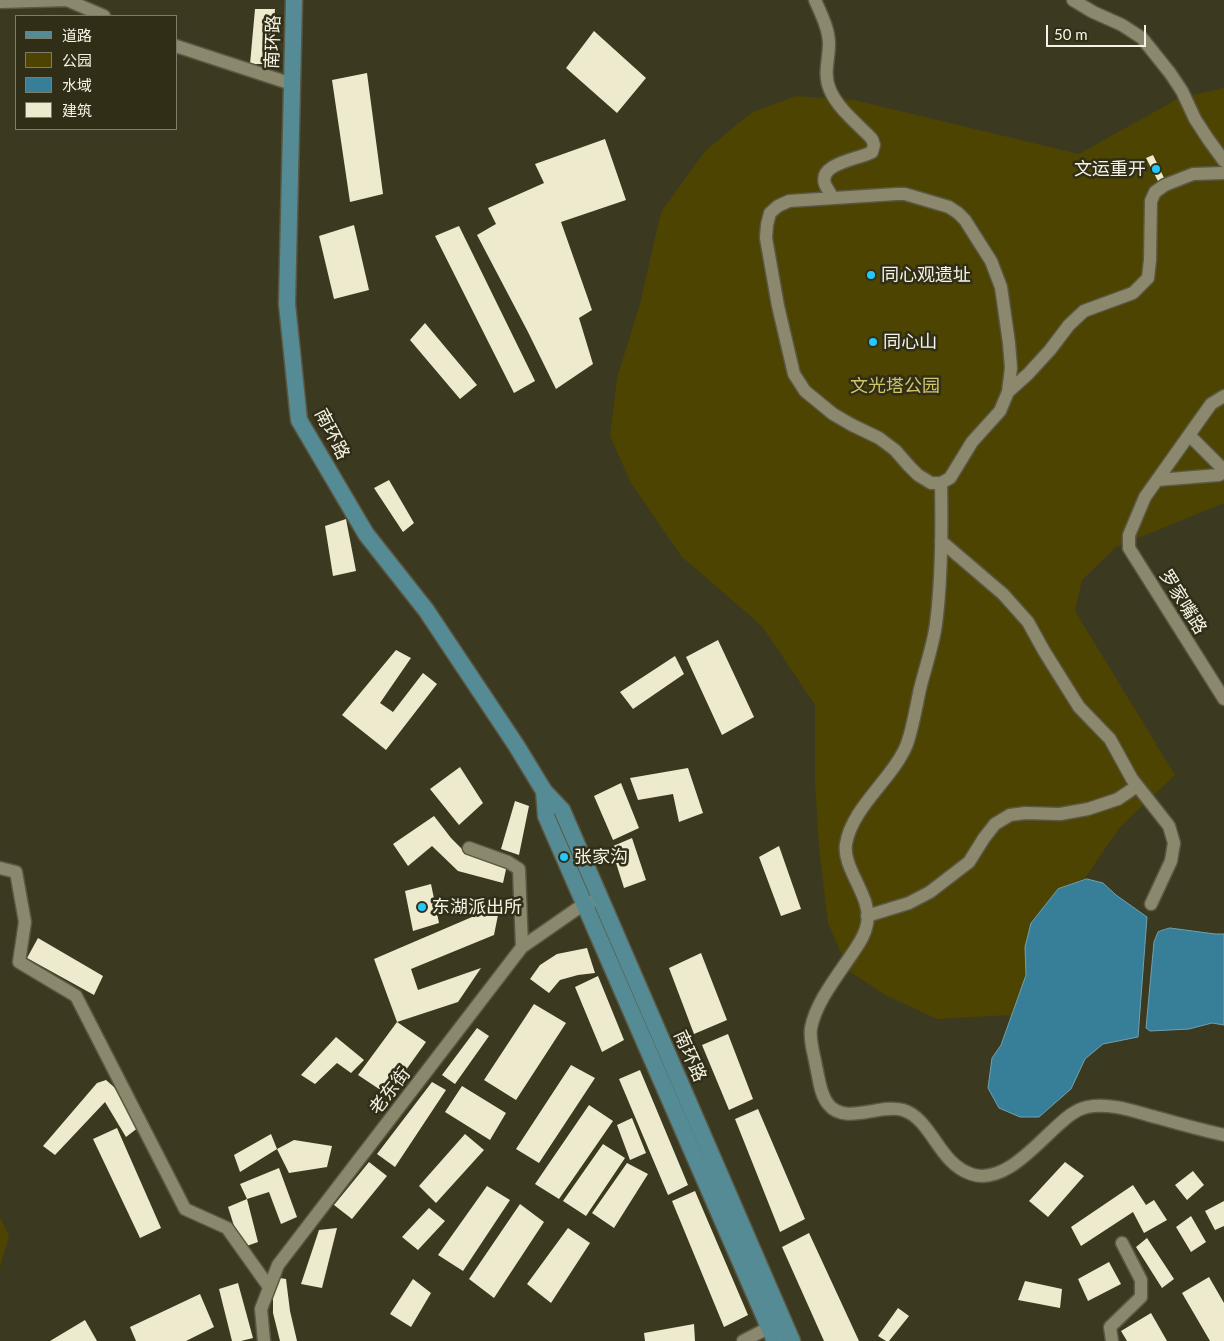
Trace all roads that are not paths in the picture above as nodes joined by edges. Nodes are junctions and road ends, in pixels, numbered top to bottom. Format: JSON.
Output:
{"nodes":[{"id":1,"x":294,"y":0,"type":"edge"},
{"id":2,"x":815,"y":0,"type":"edge"},
{"id":3,"x":1073,"y":0,"type":"edge"},
{"id":4,"x":0,"y":2,"type":"edge"},
{"id":5,"x":102,"y":15,"type":"edge"},
{"id":6,"x":178,"y":47,"type":"edge"},
{"id":7,"x":292,"y":84,"type":"junction"},
{"id":8,"x":1224,"y":161,"type":"edge"},
{"id":9,"x":1224,"y":173,"type":"edge"},
{"id":10,"x":834,"y":198,"type":"junction"},
{"id":11,"x":1008,"y":392,"type":"junction"},
{"id":12,"x":1224,"y":396,"type":"edge"},
{"id":13,"x":1188,"y":434,"type":"junction"},
{"id":14,"x":1157,"y":480,"type":"junction"},
{"id":15,"x":941,"y":483,"type":"junction"},
{"id":16,"x":941,"y":541,"type":"junction"},
{"id":17,"x":1223,"y":697,"type":"edge"},
{"id":18,"x":1137,"y":786,"type":"junction"},
{"id":19,"x":469,"y":848,"type":"dead end"},
{"id":20,"x":0,"y":868,"type":"edge"},
{"id":21,"x":592,"y":901,"type":"junction"},
{"id":22,"x":1151,"y":904,"type":"dead end"},
{"id":23,"x":867,"y":916,"type":"junction"},
{"id":24,"x":522,"y":947,"type":"junction"},
{"id":25,"x":1224,"y":1135,"type":"edge"},
{"id":26,"x":1122,"y":1243,"type":"dead end"},
{"id":27,"x":269,"y":1287,"type":"junction"},
{"id":28,"x":776,"y":1330,"type":"edge"},
{"id":29,"x":264,"y":1341,"type":"edge"},
{"id":30,"x":743,"y":1341,"type":"edge"},
{"id":31,"x":792,"y":1341,"type":"edge"},
{"id":32,"x":1112,"y":1341,"type":"edge"}],
"edges":[{"from":1,"to":7,"type":"main road","name":"南环路"},
{"from":2,"to":10,"type":"street"},
{"from":3,"to":8,"type":"street"},
{"from":4,"to":5,"type":"street"},
{"from":6,"to":7,"type":"street"},
{"from":7,"to":21,"type":"main road","name":"南环路"},
{"from":9,"to":11,"type":"street"},
{"from":10,"to":11,"type":"street"},
{"from":10,"to":15,"type":"street"},
{"from":11,"to":15,"type":"street"},
{"from":12,"to":13,"type":"street"},
{"from":13,"to":14,"type":"street"},
{"from":13,"to":14,"type":"street"},
{"from":14,"to":17,"type":"street","name":"罗家嘴路"},
{"from":15,"to":16,"type":"street"},
{"from":16,"to":18,"type":"street"},
{"from":16,"to":23,"type":"street"},
{"from":18,"to":22,"type":"street"},
{"from":18,"to":23,"type":"street"},
{"from":19,"to":24,"type":"street"},
{"from":20,"to":27,"type":"street"},
{"from":21,"to":24,"type":"street","name":"老东街"},
{"from":21,"to":28,"type":"main road","name":"南环路"},
{"from":23,"to":25,"type":"street"},
{"from":24,"to":27,"type":"street","name":"老东街"},
{"from":26,"to":32,"type":"street"},
{"from":27,"to":29,"type":"street","name":"老东街"},
{"from":28,"to":30,"type":"street"},
{"from":28,"to":31,"type":"main road","name":"南环路"}]}
